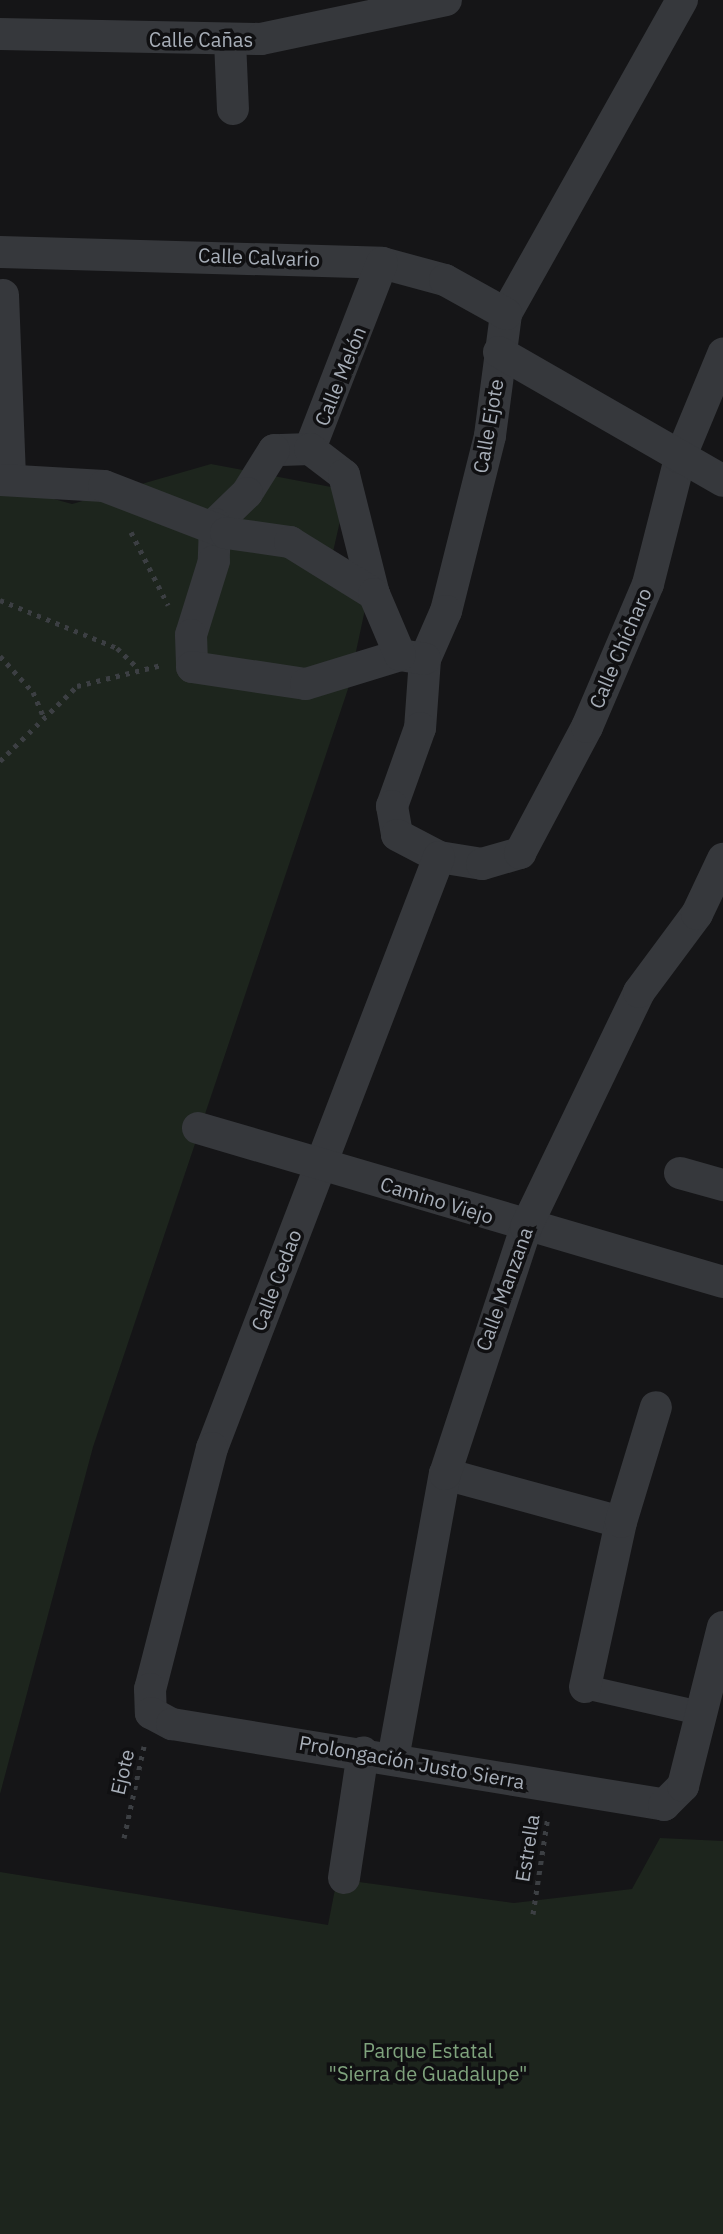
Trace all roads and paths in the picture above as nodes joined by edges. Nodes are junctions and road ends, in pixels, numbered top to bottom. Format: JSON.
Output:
{"nodes":[{"id":1,"x":446,"y":0,"type":"edge"},
{"id":2,"x":682,"y":0,"type":"edge"},
{"id":3,"x":0,"y":34,"type":"edge"},
{"id":4,"x":230,"y":41,"type":"junction"},
{"id":5,"x":233,"y":109,"type":"dead end"},
{"id":6,"x":0,"y":252,"type":"edge"},
{"id":7,"x":382,"y":263,"type":"junction"},
{"id":8,"x":3,"y":295,"type":"dead end"},
{"id":9,"x":506,"y":314,"type":"junction"},
{"id":10,"x":499,"y":352,"type":"junction"},
{"id":11,"x":723,"y":354,"type":"edge"},
{"id":12,"x":310,"y":449,"type":"junction"},
{"id":13,"x":680,"y":458,"type":"junction"},
{"id":14,"x":5,"y":479,"type":"edge"},
{"id":15,"x":723,"y":481,"type":"edge"},
{"id":16,"x":104,"y":486,"type":"junction"},
{"id":17,"x":214,"y":527,"type":"junction"},
{"id":18,"x":374,"y":594,"type":"junction"},
{"id":19,"x":0,"y":600,"type":"edge"},
{"id":20,"x":191,"y":635,"type":"junction"},
{"id":21,"x":0,"y":656,"type":"edge"},
{"id":22,"x":413,"y":657,"type":"junction"},
{"id":23,"x":192,"y":667,"type":"junction"},
{"id":24,"x":138,"y":668,"type":"junction"},
{"id":25,"x":44,"y":719,"type":"junction"},
{"id":26,"x":0,"y":761,"type":"edge"},
{"id":27,"x":439,"y":857,"type":"junction"},
{"id":28,"x":723,"y":859,"type":"edge"},
{"id":29,"x":198,"y":1128,"type":"dead end"},
{"id":30,"x":321,"y":1164,"type":"junction"},
{"id":31,"x":680,"y":1173,"type":"dead end"},
{"id":32,"x":723,"y":1185,"type":"edge"},
{"id":33,"x":526,"y":1227,"type":"junction"},
{"id":34,"x":723,"y":1282,"type":"edge"},
{"id":35,"x":656,"y":1407,"type":"dead end"},
{"id":36,"x":445,"y":1474,"type":"junction"},
{"id":37,"x":621,"y":1522,"type":"junction"},
{"id":38,"x":723,"y":1627,"type":"edge"},
{"id":39,"x":585,"y":1687,"type":"joint"},
{"id":40,"x":151,"y":1713,"type":"junction"},
{"id":41,"x":712,"y":1715,"type":"edge"},
{"id":42,"x":378,"y":1756,"type":"junction"},
{"id":43,"x":553,"y":1787,"type":"junction"},
{"id":44,"x":124,"y":1838,"type":"dead end"},
{"id":45,"x":344,"y":1878,"type":"dead end"},
{"id":46,"x":533,"y":1914,"type":"dead end"}],
"edges":[{"from":1,"to":4,"type":"street","name":"Calle Cañas"},
{"from":2,"to":9,"type":"street","name":"Calle Ejote"},
{"from":3,"to":4,"type":"street","name":"Calle Cañas"},
{"from":4,"to":5,"type":"street"},
{"from":6,"to":7,"type":"street","name":"Calle Calvario"},
{"from":7,"to":9,"type":"street","name":"Calle Calvario"},
{"from":7,"to":12,"type":"street","name":"Calle Melón"},
{"from":8,"to":14,"type":"street"},
{"from":9,"to":10,"type":"street","name":"Calle Ejote"},
{"from":10,"to":13,"type":"street"},
{"from":10,"to":22,"type":"street","name":"Calle Ejote"},
{"from":11,"to":13,"type":"street","name":"Calle Chícharo"},
{"from":12,"to":17,"type":"street","name":"Calle Melón"},
{"from":12,"to":18,"type":"street"},
{"from":13,"to":15,"type":"street"},
{"from":13,"to":27,"type":"street","name":"Calle Chícharo"},
{"from":14,"to":16,"type":"street"},
{"from":16,"to":17,"type":"street"},
{"from":16,"to":20,"type":"path"},
{"from":17,"to":18,"type":"street"},
{"from":17,"to":20,"type":"street"},
{"from":18,"to":22,"type":"street"},
{"from":19,"to":24,"type":"path"},
{"from":20,"to":23,"type":"street"},
{"from":21,"to":25,"type":"path"},
{"from":22,"to":23,"type":"street"},
{"from":22,"to":27,"type":"street","name":"Calle Ejote"},
{"from":23,"to":24,"type":"path"},
{"from":24,"to":25,"type":"path"},
{"from":25,"to":26,"type":"path"},
{"from":27,"to":30,"type":"street","name":"Calle Cedao"},
{"from":28,"to":33,"type":"street","name":"Calle Manzana"},
{"from":29,"to":30,"type":"street","name":"Camino Viejo"},
{"from":30,"to":33,"type":"street","name":"Camino Viejo"},
{"from":30,"to":40,"type":"street","name":"Calle Cedao"},
{"from":31,"to":32,"type":"street"},
{"from":33,"to":34,"type":"street","name":"Camino Viejo"},
{"from":33,"to":36,"type":"street","name":"Calle Manzana"},
{"from":35,"to":37,"type":"street"},
{"from":36,"to":37,"type":"street"},
{"from":36,"to":42,"type":"street","name":"Calle Manzana"},
{"from":37,"to":39,"type":"street"},
{"from":38,"to":41,"type":"street"},
{"from":39,"to":41,"type":"street"},
{"from":40,"to":42,"type":"street","name":"Prolongación Justo Sierra"},
{"from":40,"to":44,"type":"path","name":"Ejote"},
{"from":41,"to":43,"type":"street","name":"Prolongación Justo Sierra"},
{"from":42,"to":43,"type":"street","name":"Prolongación Justo Sierra"},
{"from":42,"to":45,"type":"street","name":"Calle Manzana"},
{"from":43,"to":46,"type":"path","name":"Estrella"}]}
